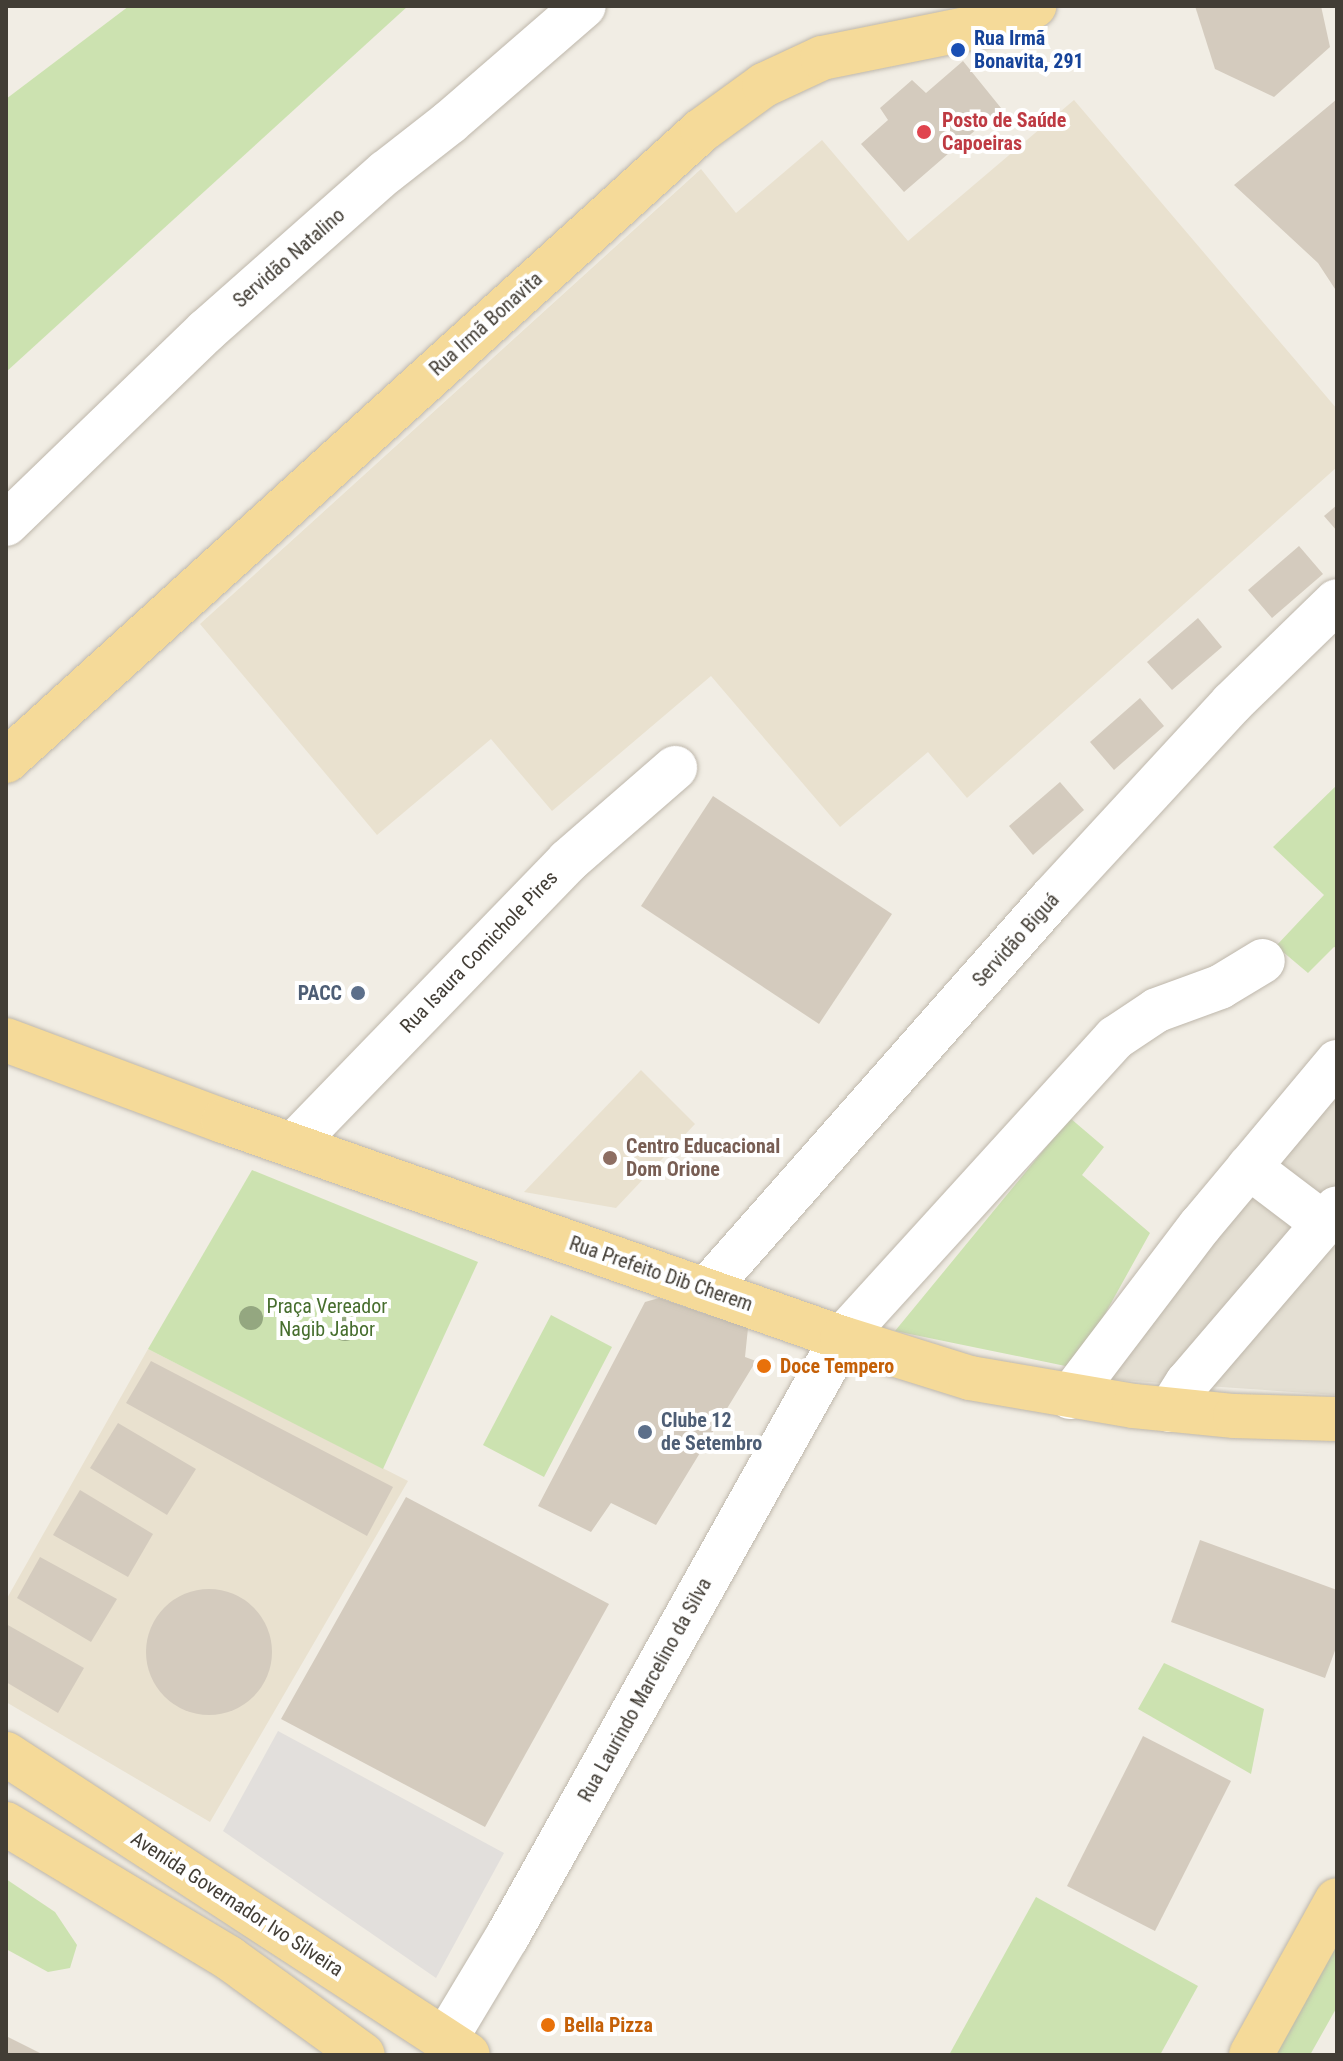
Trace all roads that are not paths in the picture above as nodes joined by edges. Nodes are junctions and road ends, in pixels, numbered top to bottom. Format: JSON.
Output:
{"nodes":[{"id":1,"x":584,"y":6,"type":"edge"},
{"id":2,"x":1034,"y":6,"type":"edge"},
{"id":3,"x":6,"y":524,"type":"edge"},
{"id":4,"x":1337,"y":601,"type":"edge"},
{"id":5,"x":6,"y":761,"type":"edge"},
{"id":6,"x":675,"y":768,"type":"dead end"},
{"id":7,"x":1263,"y":961,"type":"dead end"},
{"id":8,"x":6,"y":1040,"type":"edge"},
{"id":9,"x":1337,"y":1062,"type":"edge"},
{"id":10,"x":293,"y":1145,"type":"junction"},
{"id":11,"x":1249,"y":1167,"type":"junction"},
{"id":12,"x":1330,"y":1216,"type":"edge"},
{"id":13,"x":706,"y":1290,"type":"junction"},
{"id":14,"x":842,"y":1338,"type":"junction"},
{"id":15,"x":1070,"y":1397,"type":"junction"},
{"id":16,"x":1170,"y":1410,"type":"junction"},
{"id":17,"x":1337,"y":1419,"type":"edge"},
{"id":18,"x":6,"y":1754,"type":"edge"},
{"id":19,"x":6,"y":1824,"type":"edge"},
{"id":20,"x":1337,"y":1900,"type":"edge"},
{"id":21,"x":457,"y":2047,"type":"edge"},
{"id":22,"x":363,"y":2055,"type":"edge"},
{"id":23,"x":1251,"y":2055,"type":"edge"}],
"edges":[{"from":1,"to":3,"type":"street","name":"Servidão Natalino"},
{"from":2,"to":5,"type":"main road","name":"Rua Irmã Bonavita"},
{"from":4,"to":13,"type":"street","name":"Servidão Biguá"},
{"from":6,"to":10,"type":"street","name":"Rua Isaura Comichole Pires"},
{"from":7,"to":14,"type":"street","name":"Rua Laurindo Marcelino da Silva"},
{"from":8,"to":10,"type":"main road","name":"Rua Prefeito Dib Cherem"},
{"from":9,"to":11,"type":"street"},
{"from":10,"to":13,"type":"main road","name":"Rua Prefeito Dib Cherem"},
{"from":11,"to":12,"type":"street"},
{"from":11,"to":15,"type":"street"},
{"from":12,"to":16,"type":"street"},
{"from":13,"to":14,"type":"main road","name":"Rua Prefeito Dib Cherem"},
{"from":14,"to":15,"type":"main road","name":"Rua Prefeito Dib Cherem"},
{"from":14,"to":21,"type":"street","name":"Rua Laurindo Marcelino da Silva"},
{"from":15,"to":16,"type":"main road","name":"Rua Prefeito Dib Cherem"},
{"from":16,"to":17,"type":"main road","name":"Rua Prefeito Dib Cherem"},
{"from":18,"to":21,"type":"main road","name":"Avenida Governador Ivo Silveira"},
{"from":19,"to":22,"type":"main road"},
{"from":20,"to":23,"type":"main road"}]}
